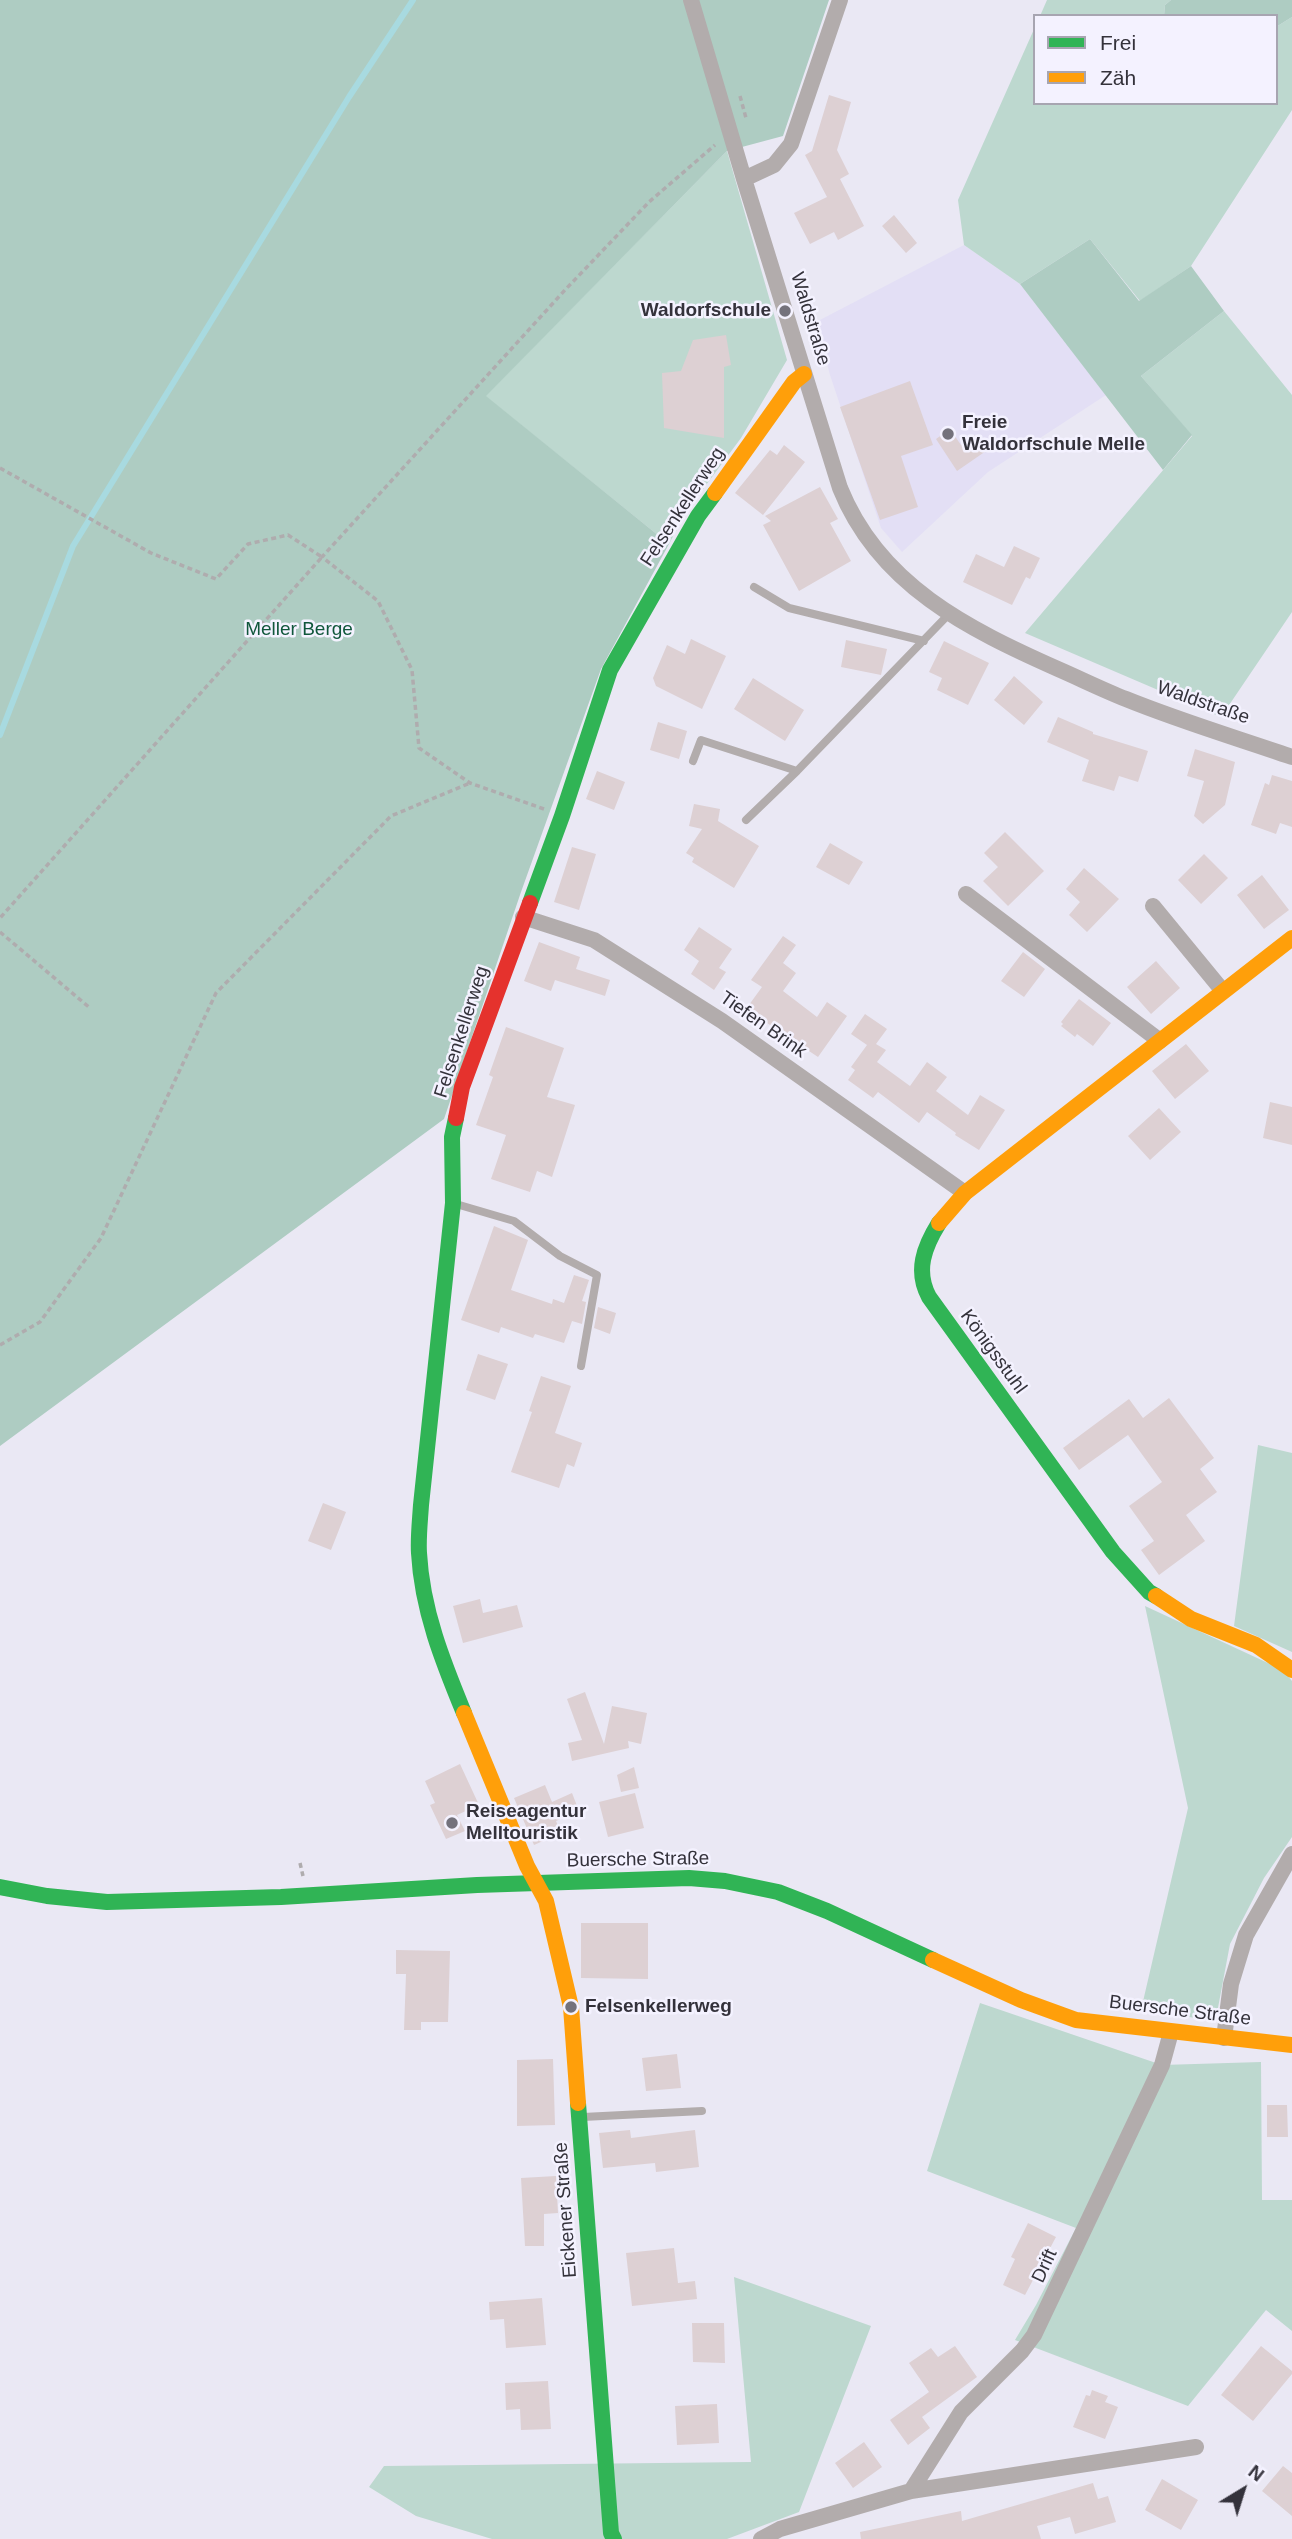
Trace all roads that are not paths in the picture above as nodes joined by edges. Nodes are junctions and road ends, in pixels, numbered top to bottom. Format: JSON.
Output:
{"nodes":[{"id":1,"x":691,"y":0,"type":"edge"},
{"id":2,"x":840,"y":0,"type":"edge"},
{"id":3,"x":744,"y":179,"type":"junction"},
{"id":4,"x":804,"y":374,"type":"junction"},
{"id":5,"x":754,"y":587,"type":"dead end"},
{"id":6,"x":949,"y":614,"type":"junction"},
{"id":7,"x":924,"y":641,"type":"junction"},
{"id":8,"x":1292,"y":757,"type":"edge"},
{"id":9,"x":693,"y":761,"type":"dead end"},
{"id":10,"x":797,"y":771,"type":"junction"},
{"id":11,"x":746,"y":820,"type":"dead end"},
{"id":12,"x":966,"y":894,"type":"dead end"},
{"id":13,"x":1153,"y":906,"type":"dead end"},
{"id":14,"x":523,"y":917,"type":"junction"},
{"id":15,"x":1292,"y":938,"type":"edge"},
{"id":16,"x":1222,"y":990,"type":"junction"},
{"id":17,"x":1160,"y":1041,"type":"junction"},
{"id":18,"x":965,"y":1193,"type":"junction"},
{"id":19,"x":453,"y":1203,"type":"junction"},
{"id":20,"x":582,"y":1366,"type":"dead end"},
{"id":21,"x":1292,"y":1670,"type":"edge"},
{"id":22,"x":1292,"y":1854,"type":"edge"},
{"id":23,"x":538,"y":1882,"type":"junction"},
{"id":24,"x":0,"y":1886,"type":"edge"},
{"id":25,"x":1171,"y":2032,"type":"junction"},
{"id":26,"x":1224,"y":2038,"type":"junction"},
{"id":27,"x":1292,"y":2045,"type":"edge"},
{"id":28,"x":702,"y":2111,"type":"dead end"},
{"id":29,"x":580,"y":2117,"type":"junction"},
{"id":30,"x":1196,"y":2447,"type":"dead end"},
{"id":31,"x":911,"y":2491,"type":"junction"},
{"id":32,"x":614,"y":2539,"type":"edge"},
{"id":33,"x":761,"y":2539,"type":"edge"}],
"edges":[{"from":1,"to":3,"type":"street","name":"Waldstraße"},
{"from":2,"to":3,"type":"street"},
{"from":3,"to":4,"type":"street","name":"Waldstraße"},
{"from":4,"to":6,"type":"street","name":"Waldstraße"},
{"from":4,"to":14,"type":"street","name":"Felsenkellerweg"},
{"from":5,"to":7,"type":"lane"},
{"from":6,"to":7,"type":"lane"},
{"from":6,"to":8,"type":"street","name":"Waldstraße"},
{"from":7,"to":10,"type":"lane"},
{"from":9,"to":10,"type":"lane"},
{"from":10,"to":11,"type":"lane"},
{"from":12,"to":17,"type":"street"},
{"from":13,"to":16,"type":"street"},
{"from":14,"to":18,"type":"street","name":"Tiefen Brink"},
{"from":14,"to":19,"type":"street","name":"Felsenkellerweg"},
{"from":15,"to":16,"type":"street","name":"Königsstuhl"},
{"from":16,"to":17,"type":"street","name":"Königsstuhl"},
{"from":17,"to":18,"type":"street","name":"Königsstuhl"},
{"from":18,"to":21,"type":"street","name":"Königsstuhl"},
{"from":19,"to":20,"type":"lane"},
{"from":19,"to":23,"type":"street","name":"Felsenkellerweg"},
{"from":22,"to":26,"type":"street"},
{"from":23,"to":24,"type":"street","name":"Buersche Straße"},
{"from":23,"to":25,"type":"street","name":"Buersche Straße"},
{"from":23,"to":29,"type":"street","name":"Eickener Straße"},
{"from":25,"to":26,"type":"street","name":"Buersche Straße"},
{"from":25,"to":31,"type":"street","name":"Drift"},
{"from":26,"to":27,"type":"street","name":"Buersche Straße"},
{"from":28,"to":29,"type":"lane"},
{"from":29,"to":32,"type":"street","name":"Eickener Straße"},
{"from":30,"to":31,"type":"street"},
{"from":31,"to":33,"type":"street"}]}
